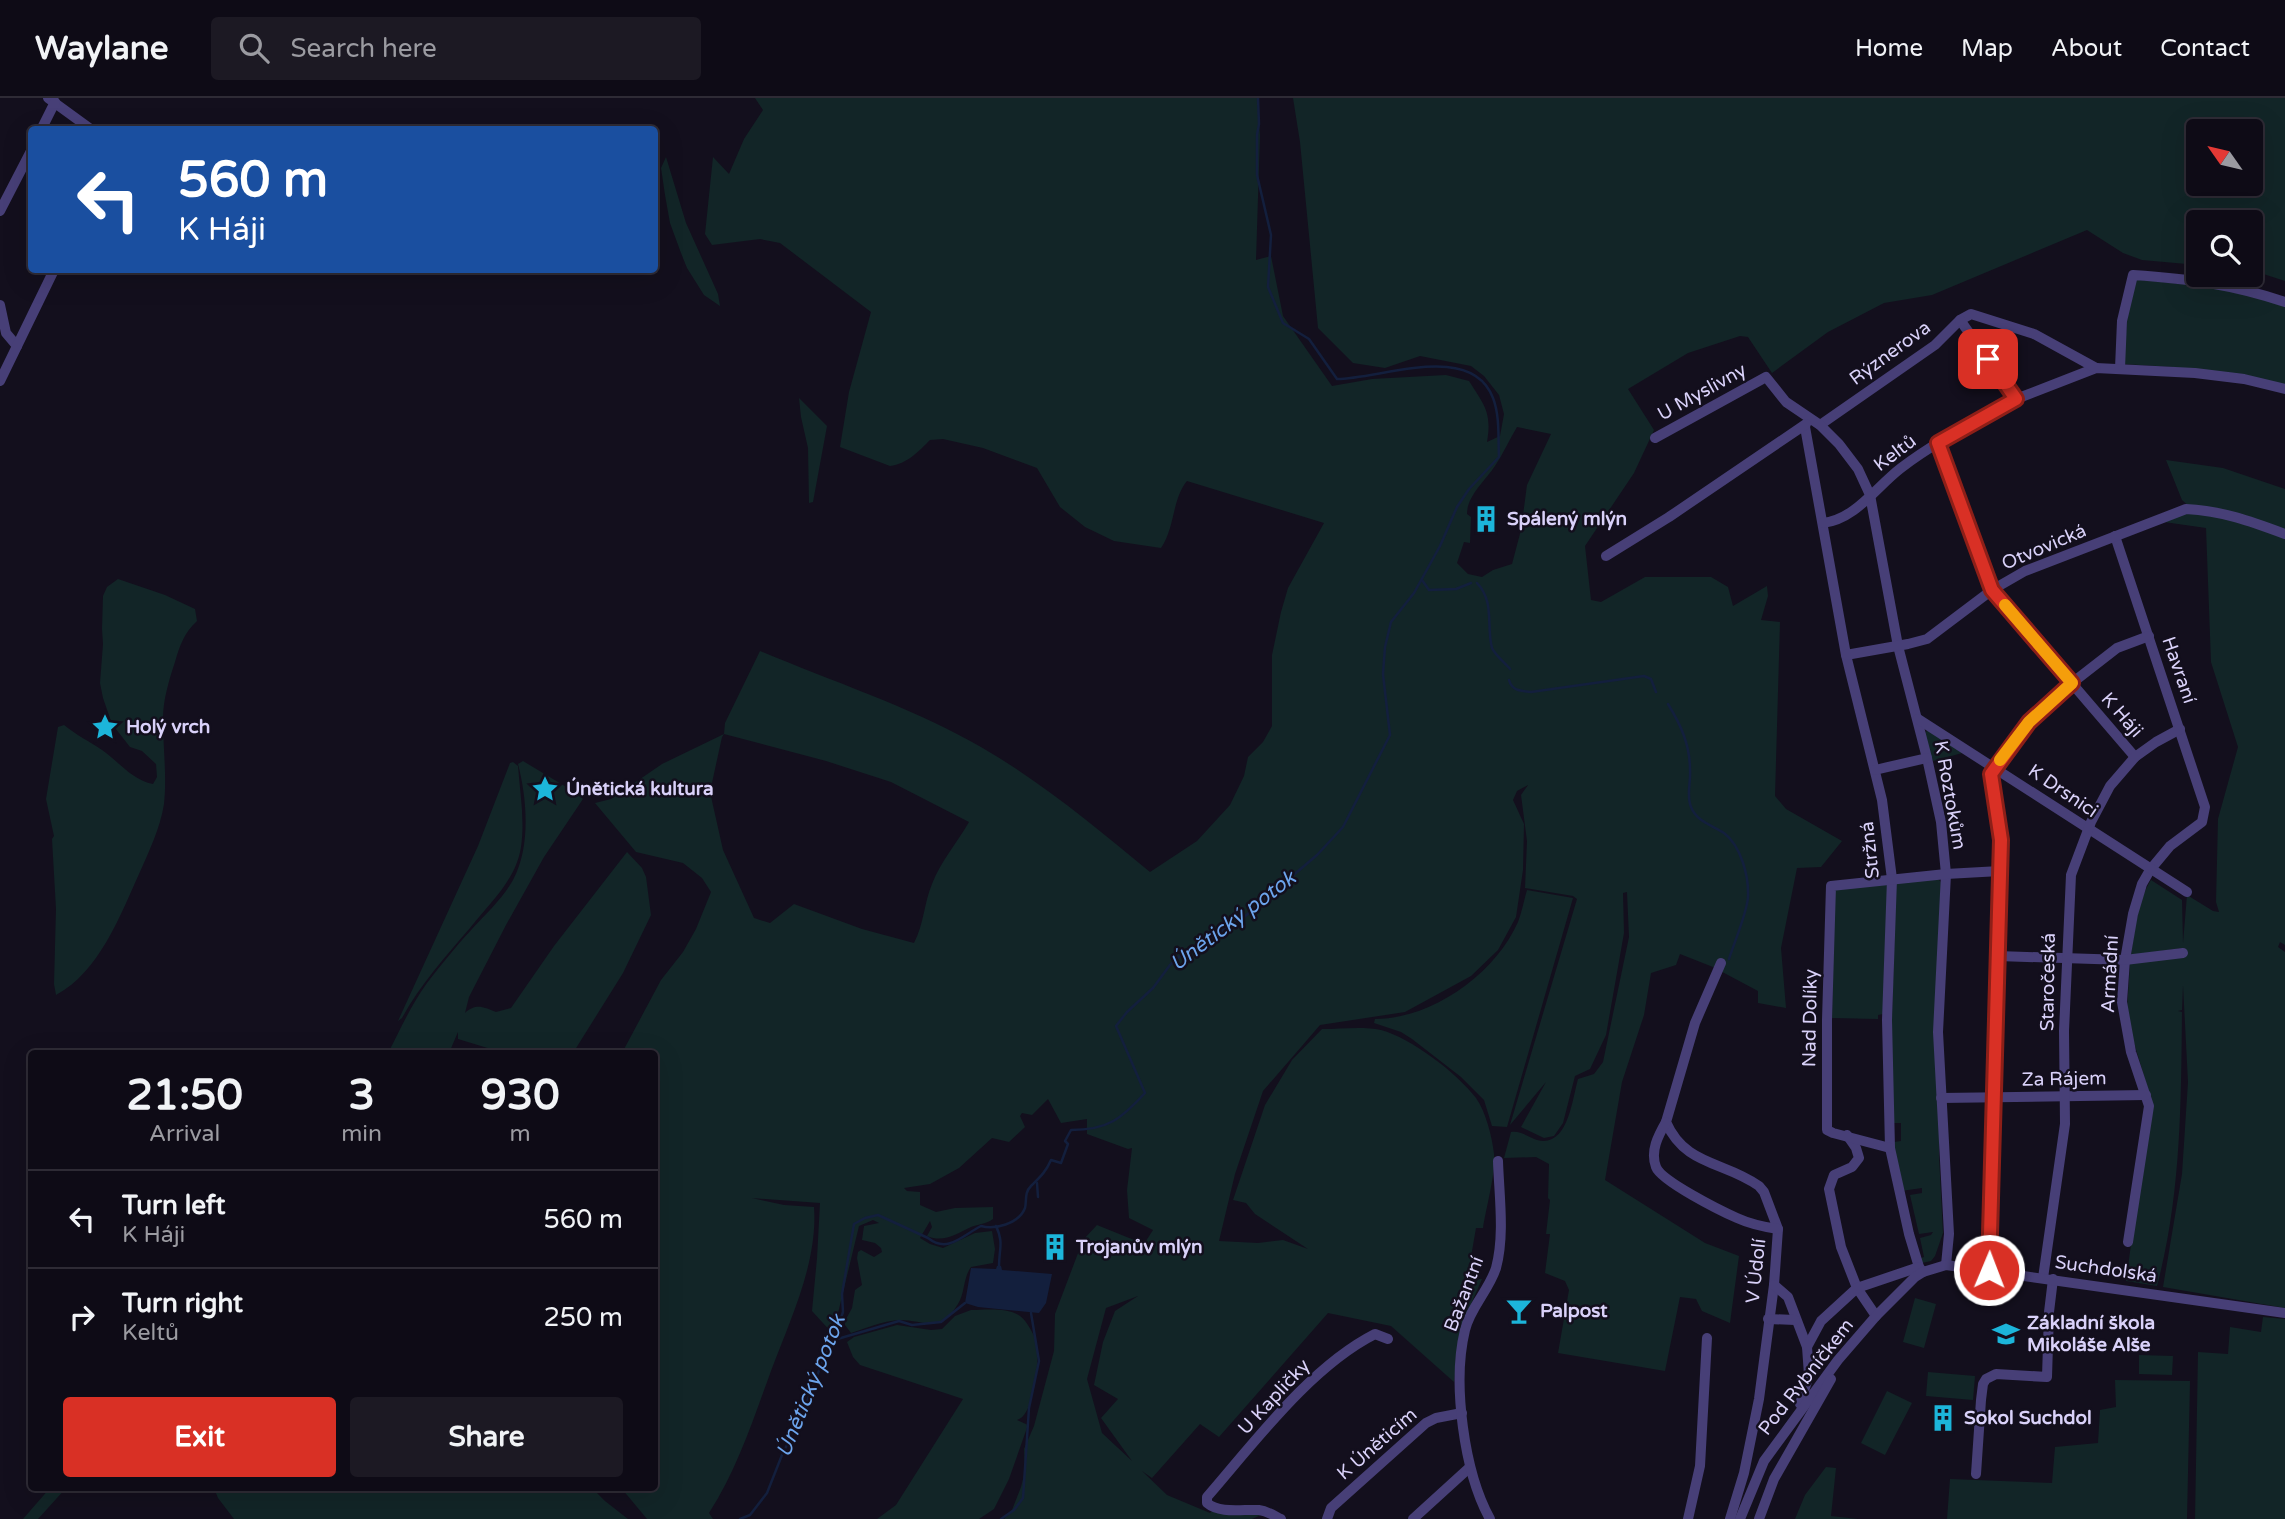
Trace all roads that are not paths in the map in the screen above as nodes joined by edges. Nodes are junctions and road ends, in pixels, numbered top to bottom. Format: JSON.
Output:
{"nodes":[{"id":1,"x":52,"y":100,"type":"edge"},
{"id":2,"x":42,"y":126,"type":"edge"},
{"id":3,"x":87,"y":126,"type":"edge"},
{"id":4,"x":28,"y":157,"type":"edge"},
{"id":5,"x":0,"y":211,"type":"edge"},
{"id":6,"x":53,"y":273,"type":"edge"},
{"id":7,"x":2285,"y":302,"type":"edge"},
{"id":8,"x":0,"y":305,"type":"edge"},
{"id":9,"x":1959,"y":320,"type":"junction"},
{"id":10,"x":17,"y":345,"type":"junction"},
{"id":11,"x":2096,"y":368,"type":"junction"},
{"id":12,"x":2120,"y":368,"type":"junction"},
{"id":13,"x":1766,"y":377,"type":"joint"},
{"id":14,"x":0,"y":382,"type":"edge"},
{"id":15,"x":2285,"y":389,"type":"edge"},
{"id":16,"x":2016,"y":399,"type":"junction"},
{"id":17,"x":1807,"y":423,"type":"junction"},
{"id":18,"x":1820,"y":425,"type":"junction"},
{"id":19,"x":1656,"y":438,"type":"dead end"},
{"id":20,"x":1938,"y":443,"type":"junction"},
{"id":21,"x":1870,"y":495,"type":"junction"},
{"id":22,"x":1823,"y":523,"type":"junction"},
{"id":23,"x":2285,"y":534,"type":"edge"},
{"id":24,"x":2115,"y":536,"type":"junction"},
{"id":25,"x":1606,"y":556,"type":"dead end"},
{"id":26,"x":1992,"y":590,"type":"junction"},
{"id":27,"x":2149,"y":636,"type":"junction"},
{"id":28,"x":1898,"y":646,"type":"junction"},
{"id":29,"x":1846,"y":655,"type":"junction"},
{"id":30,"x":2072,"y":683,"type":"junction"},
{"id":31,"x":1918,"y":719,"type":"junction"},
{"id":32,"x":2180,"y":729,"type":"junction"},
{"id":33,"x":2135,"y":757,"type":"junction"},
{"id":34,"x":1927,"y":758,"type":"junction"},
{"id":35,"x":1995,"y":767,"type":"junction"},
{"id":36,"x":1875,"y":770,"type":"junction"},
{"id":37,"x":2205,"y":816,"type":"joint"},
{"id":38,"x":2088,"y":829,"type":"junction"},
{"id":39,"x":2150,"y":870,"type":"junction"},
{"id":40,"x":2000,"y":871,"type":"junction"},
{"id":41,"x":1946,"y":874,"type":"junction"},
{"id":42,"x":1892,"y":879,"type":"junction"},
{"id":43,"x":2187,"y":892,"type":"dead end"},
{"id":44,"x":2183,"y":953,"type":"dead end"},
{"id":45,"x":1998,"y":956,"type":"junction"},
{"id":46,"x":2066,"y":957,"type":"junction"},
{"id":47,"x":2126,"y":960,"type":"junction"},
{"id":48,"x":1721,"y":963,"type":"dead end"},
{"id":49,"x":2065,"y":1096,"type":"junction"},
{"id":50,"x":2146,"y":1096,"type":"junction"},
{"id":51,"x":1994,"y":1097,"type":"junction"},
{"id":52,"x":1941,"y":1098,"type":"junction"},
{"id":53,"x":1666,"y":1122,"type":"junction"},
{"id":54,"x":1847,"y":1136,"type":"junction"},
{"id":55,"x":1890,"y":1148,"type":"junction"},
{"id":56,"x":1498,"y":1161,"type":"dead end"},
{"id":57,"x":1778,"y":1229,"type":"junction"},
{"id":58,"x":2128,"y":1242,"type":"dead end"},
{"id":59,"x":1946,"y":1265,"type":"junction"},
{"id":60,"x":1921,"y":1269,"type":"junction"},
{"id":61,"x":1989,"y":1270,"type":"junction"},
{"id":62,"x":2048,"y":1279,"type":"junction"},
{"id":63,"x":1774,"y":1285,"type":"junction"},
{"id":64,"x":1857,"y":1288,"type":"junction"},
{"id":65,"x":2285,"y":1312,"type":"edge"},
{"id":66,"x":1876,"y":1316,"type":"junction"},
{"id":67,"x":1768,"y":1319,"type":"junction"},
{"id":68,"x":1795,"y":1320,"type":"junction"},
{"id":69,"x":1707,"y":1338,"type":"dead end"},
{"id":70,"x":1388,"y":1339,"type":"dead end"},
{"id":71,"x":1807,"y":1347,"type":"junction"},
{"id":72,"x":1838,"y":1360,"type":"junction"},
{"id":73,"x":1462,"y":1413,"type":"junction"},
{"id":74,"x":1793,"y":1420,"type":"junction"},
{"id":75,"x":1469,"y":1468,"type":"junction"},
{"id":76,"x":1976,"y":1474,"type":"dead end"},
{"id":77,"x":1281,"y":1519,"type":"edge"},
{"id":78,"x":1327,"y":1519,"type":"edge"},
{"id":79,"x":1413,"y":1519,"type":"edge"},
{"id":80,"x":1490,"y":1519,"type":"edge"},
{"id":81,"x":1688,"y":1519,"type":"edge"},
{"id":82,"x":1730,"y":1519,"type":"edge"},
{"id":83,"x":1740,"y":1519,"type":"edge"},
{"id":84,"x":1759,"y":1519,"type":"edge"}],
"edges":[{"from":1,"to":2,"type":"street"},
{"from":1,"to":3,"type":"street"},
{"from":4,"to":5,"type":"street"},
{"from":6,"to":10,"type":"street"},
{"from":7,"to":12,"type":"street"},
{"from":8,"to":10,"type":"street"},
{"from":9,"to":11,"type":"street","name":"Rýznerova"},
{"from":9,"to":16,"type":"street"},
{"from":9,"to":18,"type":"street","name":"Rýznerova"},
{"from":10,"to":14,"type":"street"},
{"from":11,"to":12,"type":"street"},
{"from":11,"to":16,"type":"street","name":"Keltů"},
{"from":12,"to":15,"type":"street"},
{"from":13,"to":17,"type":"street","name":"K Roztokům"},
{"from":13,"to":19,"type":"street","name":"U Myslivny"},
{"from":16,"to":20,"type":"street","name":"Keltů"},
{"from":17,"to":18,"type":"street","name":"K Roztokům"},
{"from":17,"to":22,"type":"street","name":"Stržná"},
{"from":17,"to":25,"type":"street"},
{"from":18,"to":21,"type":"street","name":"K Roztokům"},
{"from":20,"to":21,"type":"street","name":"Keltů"},
{"from":20,"to":26,"type":"street","name":"K Háji"},
{"from":21,"to":22,"type":"street","name":"Keltů"},
{"from":21,"to":28,"type":"street","name":"K Roztokům"},
{"from":22,"to":29,"type":"street","name":"Stržná"},
{"from":23,"to":24,"type":"street","name":"Otvovická"},
{"from":24,"to":26,"type":"street","name":"Otvovická"},
{"from":24,"to":27,"type":"street","name":"Havraní"},
{"from":26,"to":28,"type":"street","name":"Otvovická"},
{"from":26,"to":30,"type":"street","name":"K Háji"},
{"from":27,"to":30,"type":"street"},
{"from":27,"to":32,"type":"street","name":"Havraní"},
{"from":28,"to":29,"type":"street","name":"Otvovická"},
{"from":28,"to":31,"type":"street","name":"K Roztokům"},
{"from":29,"to":36,"type":"street","name":"Stržná"},
{"from":30,"to":33,"type":"street","name":"K Háji"},
{"from":30,"to":35,"type":"street"},
{"from":31,"to":34,"type":"street","name":"K Roztokům"},
{"from":31,"to":35,"type":"street","name":"K Drsnici"},
{"from":32,"to":33,"type":"street","name":"Staročeská"},
{"from":32,"to":37,"type":"street","name":"Havraní"},
{"from":33,"to":38,"type":"street","name":"Staročeská"},
{"from":34,"to":36,"type":"street"},
{"from":34,"to":41,"type":"street","name":"K Roztokům"},
{"from":35,"to":38,"type":"street","name":"K Drsnici"},
{"from":35,"to":40,"type":"street"},
{"from":36,"to":42,"type":"street","name":"Stržná"},
{"from":37,"to":39,"type":"street","name":"Armádní"},
{"from":38,"to":39,"type":"street","name":"K Drsnici"},
{"from":38,"to":46,"type":"street","name":"Staročeská"},
{"from":39,"to":43,"type":"street","name":"K Drsnici"},
{"from":39,"to":47,"type":"street","name":"Armádní"},
{"from":40,"to":41,"type":"street"},
{"from":40,"to":45,"type":"street"},
{"from":41,"to":42,"type":"street"},
{"from":41,"to":52,"type":"street","name":"K Roztokům"},
{"from":42,"to":54,"type":"street","name":"Nad Dolíky"},
{"from":42,"to":55,"type":"street","name":"Stržná"},
{"from":44,"to":47,"type":"street"},
{"from":45,"to":46,"type":"street"},
{"from":45,"to":51,"type":"street"},
{"from":46,"to":47,"type":"street"},
{"from":46,"to":49,"type":"street","name":"Staročeská"},
{"from":47,"to":50,"type":"street","name":"Armádní"},
{"from":48,"to":53,"type":"street"},
{"from":49,"to":50,"type":"street","name":"Za Rájem"},
{"from":49,"to":51,"type":"street","name":"Za Rájem"},
{"from":49,"to":62,"type":"street","name":"Staročeská"},
{"from":50,"to":58,"type":"street","name":"Armádní"},
{"from":51,"to":52,"type":"street","name":"Za Rájem"},
{"from":51,"to":61,"type":"street"},
{"from":52,"to":59,"type":"street","name":"K Roztokům"},
{"from":53,"to":57,"type":"street","name":"V Údolí"},
{"from":53,"to":57,"type":"street"},
{"from":54,"to":55,"type":"street","name":"Nad Dolíky"},
{"from":54,"to":64,"type":"street"},
{"from":55,"to":60,"type":"street","name":"Stržná"},
{"from":56,"to":73,"type":"street","name":"Bažantní"},
{"from":57,"to":63,"type":"street","name":"V Údolí"},
{"from":59,"to":60,"type":"street","name":"Suchdolská"},
{"from":59,"to":61,"type":"street","name":"Suchdolská"},
{"from":60,"to":64,"type":"street","name":"Suchdolská"},
{"from":60,"to":66,"type":"street","name":"Pod Rybníčkem"},
{"from":61,"to":62,"type":"street","name":"Suchdolská"},
{"from":62,"to":65,"type":"street","name":"Suchdolská"},
{"from":62,"to":76,"type":"street","name":"Staročeská"},
{"from":63,"to":67,"type":"street","name":"V Údolí"},
{"from":63,"to":68,"type":"street"},
{"from":64,"to":66,"type":"street"},
{"from":64,"to":71,"type":"street"},
{"from":66,"to":72,"type":"street","name":"Pod Rybníčkem"},
{"from":67,"to":68,"type":"street"},
{"from":67,"to":82,"type":"street","name":"V Údolí"},
{"from":68,"to":71,"type":"street"},
{"from":69,"to":81,"type":"street"},
{"from":70,"to":77,"type":"street","name":"U Kapličky"},
{"from":71,"to":74,"type":"street"},
{"from":72,"to":74,"type":"street","name":"Pod Rybníčkem"},
{"from":72,"to":84,"type":"street"},
{"from":73,"to":75,"type":"street","name":"Bažantní"},
{"from":73,"to":78,"type":"street","name":"K Úněticím"},
{"from":74,"to":83,"type":"street","name":"Pod Rybníčkem"},
{"from":75,"to":79,"type":"street"},
{"from":75,"to":80,"type":"street","name":"Bažantní"}]}
